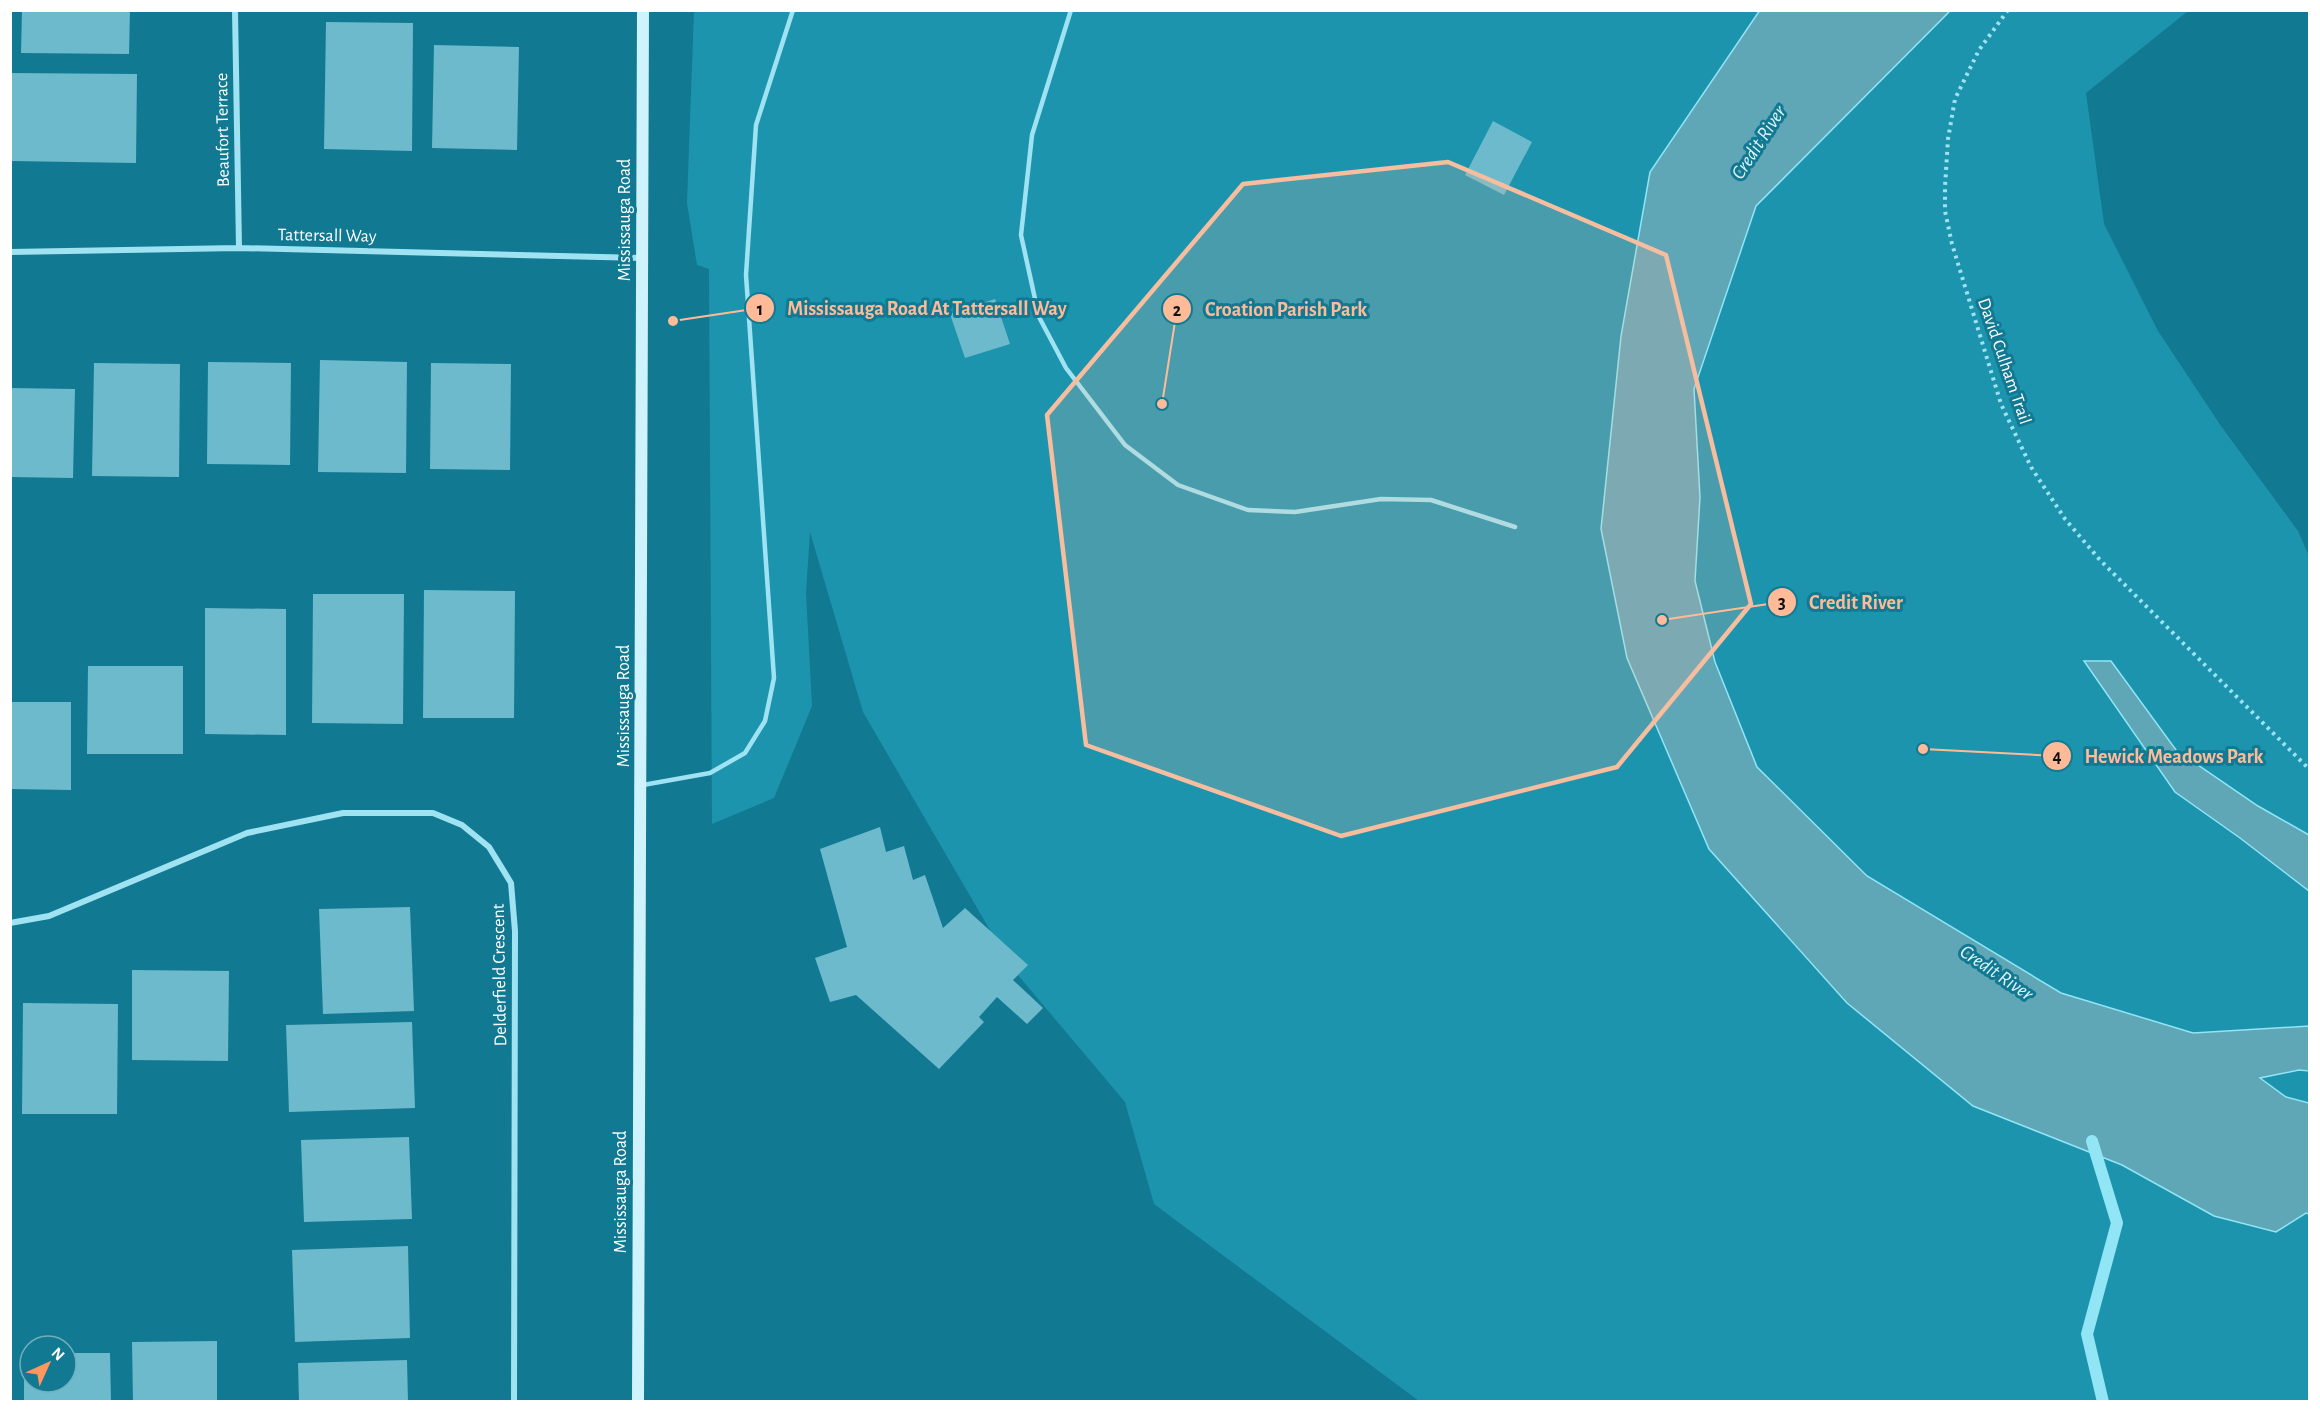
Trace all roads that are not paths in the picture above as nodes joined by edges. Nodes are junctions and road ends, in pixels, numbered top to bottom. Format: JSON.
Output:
{"nodes":[{"id":1,"x":235,"y":10,"type":"edge"},
{"id":2,"x":643,"y":10,"type":"edge"},
{"id":3,"x":792,"y":10,"type":"edge"},
{"id":4,"x":1071,"y":10,"type":"edge"},
{"id":5,"x":239,"y":248,"type":"junction"},
{"id":6,"x":10,"y":252,"type":"edge"},
{"id":7,"x":642,"y":258,"type":"junction"},
{"id":8,"x":1515,"y":527,"type":"dead end"},
{"id":9,"x":640,"y":785,"type":"junction"},
{"id":10,"x":10,"y":922,"type":"edge"},
{"id":11,"x":514,"y":1401,"type":"edge"},
{"id":12,"x":638,"y":1401,"type":"edge"}],
"edges":[{"from":1,"to":5,"type":"street","name":"Beaufort Terrace"},
{"from":2,"to":7,"type":"main road","name":"Mississauga Road"},
{"from":3,"to":9,"type":"lane"},
{"from":4,"to":8,"type":"lane"},
{"from":5,"to":6,"type":"street","name":"Tattersall Way"},
{"from":5,"to":7,"type":"street","name":"Tattersall Way"},
{"from":7,"to":9,"type":"main road","name":"Mississauga Road"},
{"from":9,"to":12,"type":"main road","name":"Mississauga Road"},
{"from":10,"to":11,"type":"street","name":"Delderfield Crescent"}]}
